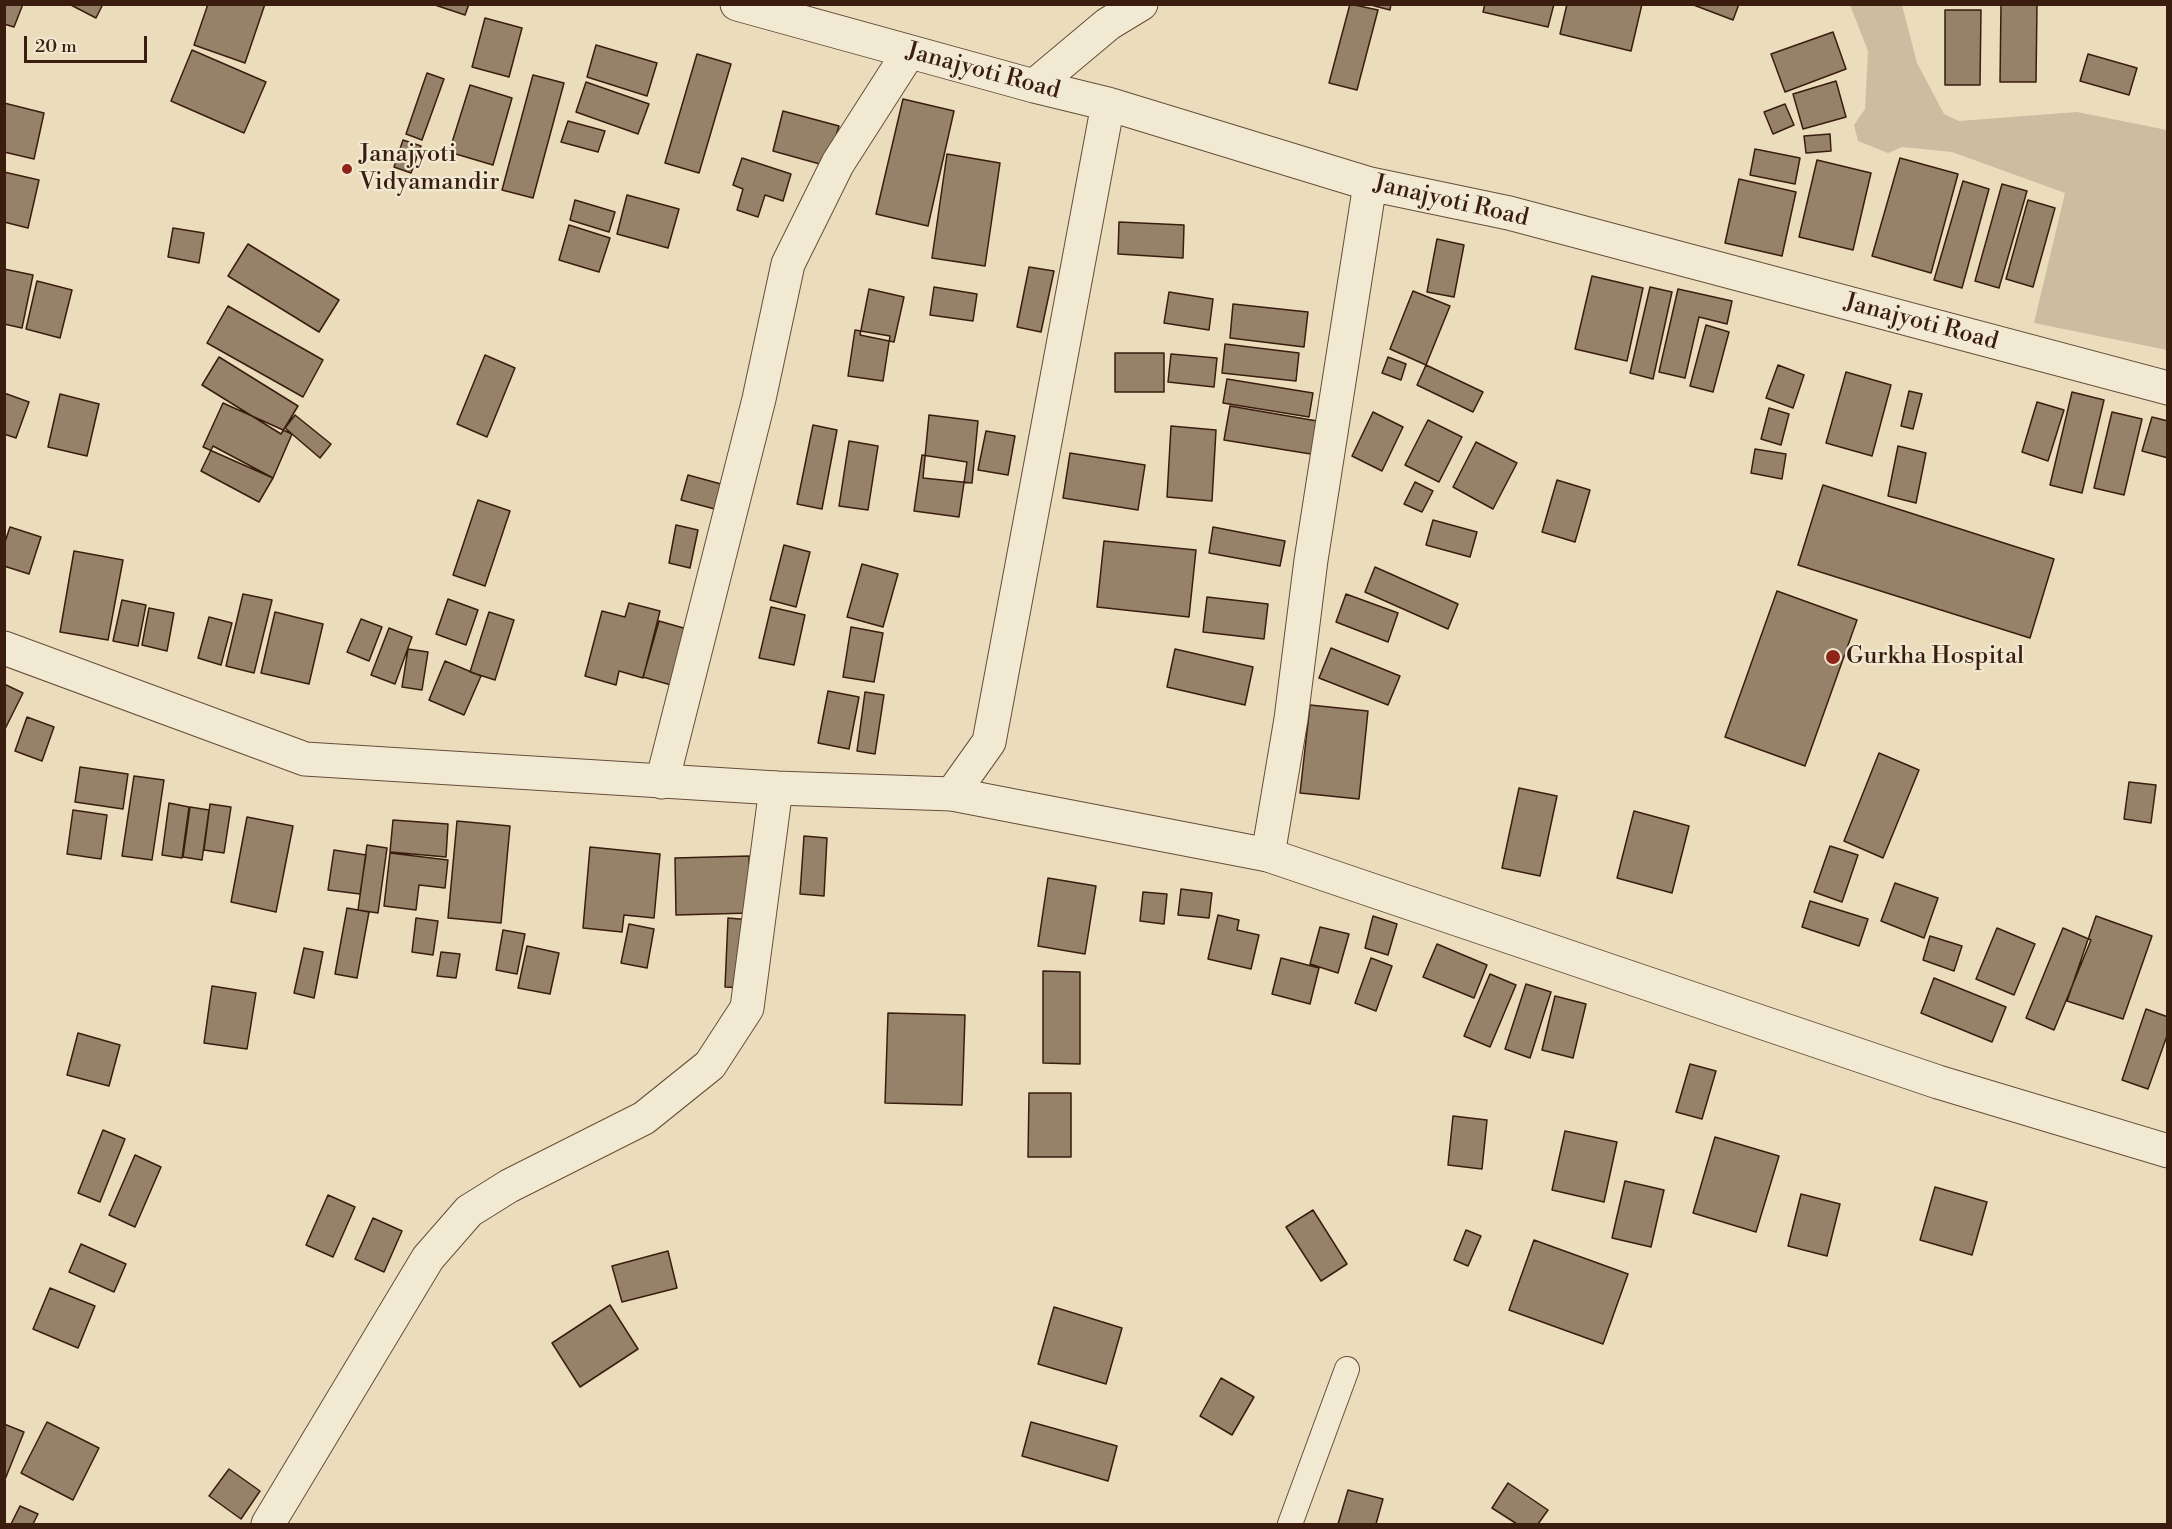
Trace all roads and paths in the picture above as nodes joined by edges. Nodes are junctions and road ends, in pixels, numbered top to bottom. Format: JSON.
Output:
{"nodes":[{"id":1,"x":737,"y":4,"type":"edge"},
{"id":2,"x":1141,"y":4,"type":"edge"},
{"id":3,"x":909,"y":52,"type":"junction"},
{"id":4,"x":1034,"y":86,"type":"junction"},
{"id":5,"x":1108,"y":104,"type":"junction"},
{"id":6,"x":1370,"y":184,"type":"junction"},
{"id":7,"x":2168,"y":388,"type":"edge"},
{"id":8,"x":4,"y":648,"type":"edge"},
{"id":9,"x":662,"y":782,"type":"junction"},
{"id":10,"x":777,"y":788,"type":"junction"},
{"id":11,"x":952,"y":794,"type":"junction"},
{"id":12,"x":1268,"y":855,"type":"junction"},
{"id":13,"x":2168,"y":1151,"type":"edge"},
{"id":14,"x":1347,"y":1369,"type":"dead end"},
{"id":15,"x":267,"y":1524,"type":"edge"},
{"id":16,"x":1290,"y":1524,"type":"edge"}],
"edges":[{"from":1,"to":3,"type":"street","name":"Janajyoti Road"},
{"from":2,"to":4,"type":"street"},
{"from":3,"to":4,"type":"street","name":"Janajyoti Road"},
{"from":3,"to":9,"type":"street"},
{"from":4,"to":5,"type":"street","name":"Janajyoti Road"},
{"from":5,"to":6,"type":"street","name":"Janajyoti Road"},
{"from":5,"to":11,"type":"street"},
{"from":6,"to":7,"type":"street","name":"Janajyoti Road"},
{"from":6,"to":12,"type":"street"},
{"from":8,"to":9,"type":"street"},
{"from":9,"to":10,"type":"street"},
{"from":10,"to":11,"type":"street"},
{"from":10,"to":15,"type":"street"},
{"from":11,"to":12,"type":"street"},
{"from":12,"to":13,"type":"street"},
{"from":14,"to":16,"type":"lane"}]}
